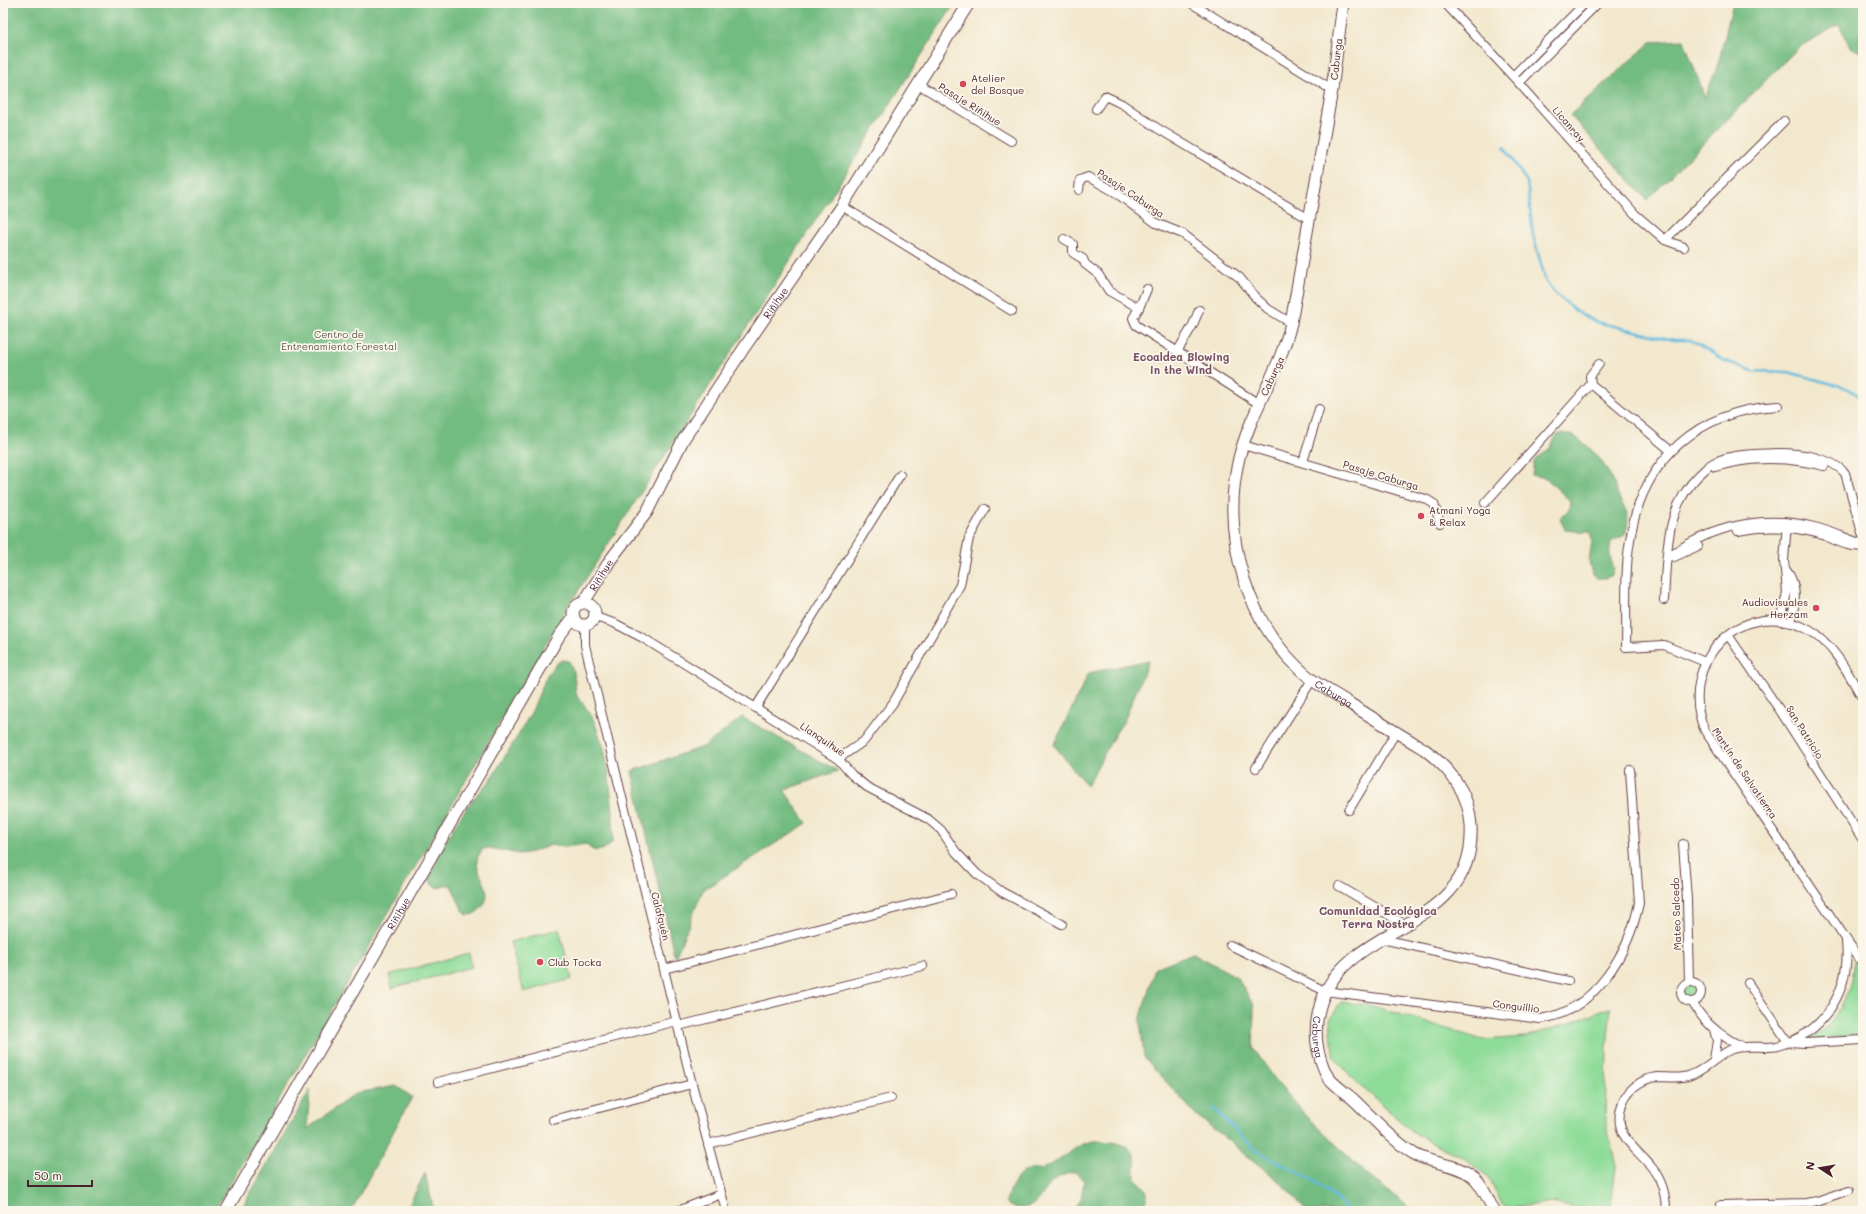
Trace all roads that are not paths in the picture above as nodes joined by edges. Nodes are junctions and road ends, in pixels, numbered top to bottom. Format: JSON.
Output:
{"nodes":[{"id":1,"x":969,"y":3,"type":"edge"},
{"id":2,"x":1192,"y":3,"type":"edge"},
{"id":3,"x":1343,"y":3,"type":"edge"},
{"id":4,"x":1445,"y":3,"type":"edge"},
{"id":5,"x":1584,"y":3,"type":"edge"},
{"id":6,"x":1598,"y":3,"type":"edge"},
{"id":7,"x":1513,"y":76,"type":"junction"},
{"id":8,"x":1519,"y":83,"type":"junction"},
{"id":9,"x":918,"y":84,"type":"junction"},
{"id":10,"x":1332,"y":90,"type":"junction"},
{"id":11,"x":1096,"y":109,"type":"dead end"},
{"id":12,"x":1784,"y":121,"type":"dead end"},
{"id":13,"x":1011,"y":142,"type":"dead end"},
{"id":14,"x":1079,"y":190,"type":"dead end"},
{"id":15,"x":842,"y":206,"type":"junction"},
{"id":16,"x":1309,"y":219,"type":"junction"},
{"id":17,"x":1064,"y":239,"type":"dead end"},
{"id":18,"x":1665,"y":240,"type":"junction"},
{"id":19,"x":1684,"y":247,"type":"dead end"},
{"id":20,"x":1147,"y":289,"type":"dead end"},
{"id":21,"x":1139,"y":308,"type":"junction"},
{"id":22,"x":1199,"y":310,"type":"dead end"},
{"id":23,"x":1012,"y":311,"type":"dead end"},
{"id":24,"x":1291,"y":323,"type":"junction"},
{"id":25,"x":1177,"y":352,"type":"junction"},
{"id":26,"x":1599,"y":364,"type":"dead end"},
{"id":27,"x":1591,"y":384,"type":"junction"},
{"id":28,"x":1258,"y":404,"type":"junction"},
{"id":29,"x":1778,"y":406,"type":"dead end"},
{"id":30,"x":1319,"y":409,"type":"dead end"},
{"id":31,"x":1243,"y":445,"type":"junction"},
{"id":32,"x":1671,"y":451,"type":"junction"},
{"id":33,"x":1303,"y":462,"type":"junction"},
{"id":34,"x":900,"y":475,"type":"dead end"},
{"id":35,"x":1485,"y":503,"type":"dead end"},
{"id":36,"x":985,"y":509,"type":"dead end"},
{"id":37,"x":1440,"y":522,"type":"dead end"},
{"id":38,"x":1787,"y":525,"type":"junction"},
{"id":39,"x":1863,"y":536,"type":"edge"},
{"id":40,"x":1863,"y":545,"type":"edge"},
{"id":41,"x":1667,"y":558,"type":"junction"},
{"id":42,"x":1785,"y":570,"type":"junction"},
{"id":43,"x":1664,"y":600,"type":"dead end"},
{"id":44,"x":584,"y":602,"type":"junction"},
{"id":45,"x":574,"y":617,"type":"junction"},
{"id":46,"x":595,"y":617,"type":"junction"},
{"id":47,"x":1781,"y":621,"type":"junction"},
{"id":48,"x":1791,"y":623,"type":"junction"},
{"id":49,"x":585,"y":625,"type":"junction"},
{"id":50,"x":1728,"y":635,"type":"junction"},
{"id":51,"x":1705,"y":662,"type":"junction"},
{"id":52,"x":1312,"y":680,"type":"junction"},
{"id":53,"x":1863,"y":699,"type":"edge"},
{"id":54,"x":756,"y":708,"type":"junction"},
{"id":55,"x":1396,"y":732,"type":"junction"},
{"id":56,"x":838,"y":759,"type":"junction"},
{"id":57,"x":1256,"y":768,"type":"dead end"},
{"id":58,"x":1630,"y":770,"type":"dead end"},
{"id":59,"x":1349,"y":810,"type":"dead end"},
{"id":60,"x":1863,"y":840,"type":"edge"},
{"id":61,"x":1683,"y":844,"type":"dead end"},
{"id":62,"x":1339,"y":886,"type":"dead end"},
{"id":63,"x":951,"y":894,"type":"dead end"},
{"id":64,"x":1062,"y":924,"type":"dead end"},
{"id":65,"x":1406,"y":925,"type":"junction"},
{"id":66,"x":1382,"y":939,"type":"junction"},
{"id":67,"x":1846,"y":939,"type":"junction"},
{"id":68,"x":1230,"y":945,"type":"dead end"},
{"id":69,"x":1863,"y":964,"type":"edge"},
{"id":70,"x":923,"y":966,"type":"dead end"},
{"id":71,"x":664,"y":969,"type":"junction"},
{"id":72,"x":1568,"y":981,"type":"dead end"},
{"id":73,"x":1689,"y":982,"type":"junction"},
{"id":74,"x":1748,"y":983,"type":"dead end"},
{"id":75,"x":1325,"y":991,"type":"junction"},
{"id":76,"x":1692,"y":1002,"type":"junction"},
{"id":77,"x":677,"y":1024,"type":"junction"},
{"id":78,"x":1714,"y":1030,"type":"junction"},
{"id":79,"x":1863,"y":1040,"type":"edge"},
{"id":80,"x":1788,"y":1042,"type":"junction"},
{"id":81,"x":1743,"y":1047,"type":"junction"},
{"id":82,"x":1714,"y":1059,"type":"junction"},
{"id":83,"x":438,"y":1082,"type":"dead end"},
{"id":84,"x":692,"y":1084,"type":"junction"},
{"id":85,"x":891,"y":1098,"type":"dead end"},
{"id":86,"x":553,"y":1120,"type":"dead end"},
{"id":87,"x":708,"y":1144,"type":"junction"},
{"id":88,"x":1849,"y":1190,"type":"dead end"},
{"id":89,"x":721,"y":1194,"type":"junction"},
{"id":90,"x":1721,"y":1205,"type":"dead end"},
{"id":91,"x":1779,"y":1208,"type":"edge"},
{"id":92,"x":226,"y":1211,"type":"edge"},
{"id":93,"x":678,"y":1211,"type":"edge"},
{"id":94,"x":726,"y":1211,"type":"edge"},
{"id":95,"x":1494,"y":1211,"type":"edge"},
{"id":96,"x":1666,"y":1211,"type":"edge"}],
"edges":[{"from":1,"to":9,"type":"street","name":"Riñihue"},
{"from":2,"to":10,"type":"street"},
{"from":3,"to":10,"type":"street","name":"Caburga"},
{"from":4,"to":7,"type":"street","name":"Licanray"},
{"from":5,"to":7,"type":"street"},
{"from":6,"to":8,"type":"street"},
{"from":7,"to":8,"type":"street","name":"Licanray"},
{"from":8,"to":18,"type":"street","name":"Licanray"},
{"from":9,"to":13,"type":"street","name":"Pasaje Riñihue"},
{"from":9,"to":15,"type":"street","name":"Riñihue"},
{"from":10,"to":16,"type":"street","name":"Caburga"},
{"from":11,"to":16,"type":"street"},
{"from":12,"to":18,"type":"street"},
{"from":14,"to":24,"type":"street","name":"Pasaje Caburga"},
{"from":15,"to":23,"type":"street"},
{"from":15,"to":44,"type":"street","name":"Riñihue"},
{"from":16,"to":24,"type":"street","name":"Caburga"},
{"from":17,"to":21,"type":"street"},
{"from":18,"to":19,"type":"street","name":"Licanray"},
{"from":20,"to":21,"type":"street"},
{"from":21,"to":25,"type":"street"},
{"from":22,"to":25,"type":"street"},
{"from":24,"to":28,"type":"street","name":"Caburga"},
{"from":25,"to":28,"type":"street"},
{"from":26,"to":27,"type":"street"},
{"from":27,"to":32,"type":"street"},
{"from":27,"to":35,"type":"street"},
{"from":28,"to":31,"type":"street","name":"Caburga"},
{"from":29,"to":32,"type":"street"},
{"from":30,"to":33,"type":"street"},
{"from":31,"to":33,"type":"street","name":"Pasaje Caburga"},
{"from":31,"to":52,"type":"street","name":"Caburga"},
{"from":32,"to":51,"type":"street"},
{"from":33,"to":37,"type":"street","name":"Pasaje Caburga"},
{"from":34,"to":54,"type":"street"},
{"from":36,"to":56,"type":"street"},
{"from":38,"to":40,"type":"street"},
{"from":38,"to":41,"type":"street"},
{"from":38,"to":42,"type":"street"},
{"from":39,"to":41,"type":"street"},
{"from":41,"to":43,"type":"street"},
{"from":42,"to":47,"type":"street"},
{"from":42,"to":48,"type":"street"},
{"from":44,"to":45,"type":"street","name":"Riñihue"},
{"from":44,"to":46,"type":"street","name":"Riñihue"},
{"from":45,"to":49,"type":"street"},
{"from":45,"to":92,"type":"street","name":"Riñihue"},
{"from":46,"to":49,"type":"street"},
{"from":46,"to":54,"type":"street","name":"Llanquihue"},
{"from":47,"to":48,"type":"street","name":"Martín de Salvatierra"},
{"from":47,"to":50,"type":"street","name":"Martín de Salvatierra"},
{"from":48,"to":53,"type":"street","name":"Martín de Salvatierra"},
{"from":49,"to":71,"type":"street","name":"Calafquén"},
{"from":50,"to":51,"type":"street","name":"Martín de Salvatierra"},
{"from":50,"to":60,"type":"street","name":"San Patricio"},
{"from":51,"to":67,"type":"street","name":"Martín de Salvatierra"},
{"from":52,"to":55,"type":"street","name":"Caburga"},
{"from":52,"to":57,"type":"street"},
{"from":54,"to":56,"type":"street","name":"Llanquihue"},
{"from":55,"to":59,"type":"street"},
{"from":55,"to":65,"type":"street","name":"Caburga"},
{"from":56,"to":64,"type":"street","name":"Llanquihue"},
{"from":58,"to":75,"type":"street","name":"Conguillio"},
{"from":61,"to":73,"type":"street","name":"Mateo Salcedo"},
{"from":62,"to":65,"type":"street"},
{"from":63,"to":71,"type":"street"},
{"from":65,"to":66,"type":"street","name":"Caburga"},
{"from":66,"to":72,"type":"street"},
{"from":66,"to":75,"type":"street","name":"Caburga"},
{"from":67,"to":69,"type":"street","name":"Martín de Salvatierra"},
{"from":67,"to":80,"type":"street"},
{"from":68,"to":75,"type":"street","name":"Conguillio"},
{"from":70,"to":77,"type":"street"},
{"from":71,"to":77,"type":"street","name":"Calafquén"},
{"from":73,"to":76,"type":"street","name":"Mateo Salcedo"},
{"from":73,"to":76,"type":"street"},
{"from":74,"to":80,"type":"street"},
{"from":75,"to":95,"type":"street","name":"Caburga"},
{"from":76,"to":78,"type":"street","name":"Mateo Salcedo"},
{"from":77,"to":83,"type":"street"},
{"from":77,"to":84,"type":"street","name":"Calafquén"},
{"from":78,"to":81,"type":"street","name":"Mateo Salcedo"},
{"from":78,"to":82,"type":"street"},
{"from":79,"to":80,"type":"street"},
{"from":80,"to":81,"type":"street"},
{"from":81,"to":82,"type":"street"},
{"from":82,"to":96,"type":"street"},
{"from":84,"to":86,"type":"street"},
{"from":84,"to":87,"type":"street","name":"Calafquén"},
{"from":85,"to":87,"type":"street"},
{"from":87,"to":89,"type":"street","name":"Calafquén"},
{"from":88,"to":91,"type":"street"},
{"from":89,"to":93,"type":"street"},
{"from":89,"to":94,"type":"street","name":"Calafquén"},
{"from":90,"to":91,"type":"street"}]}
